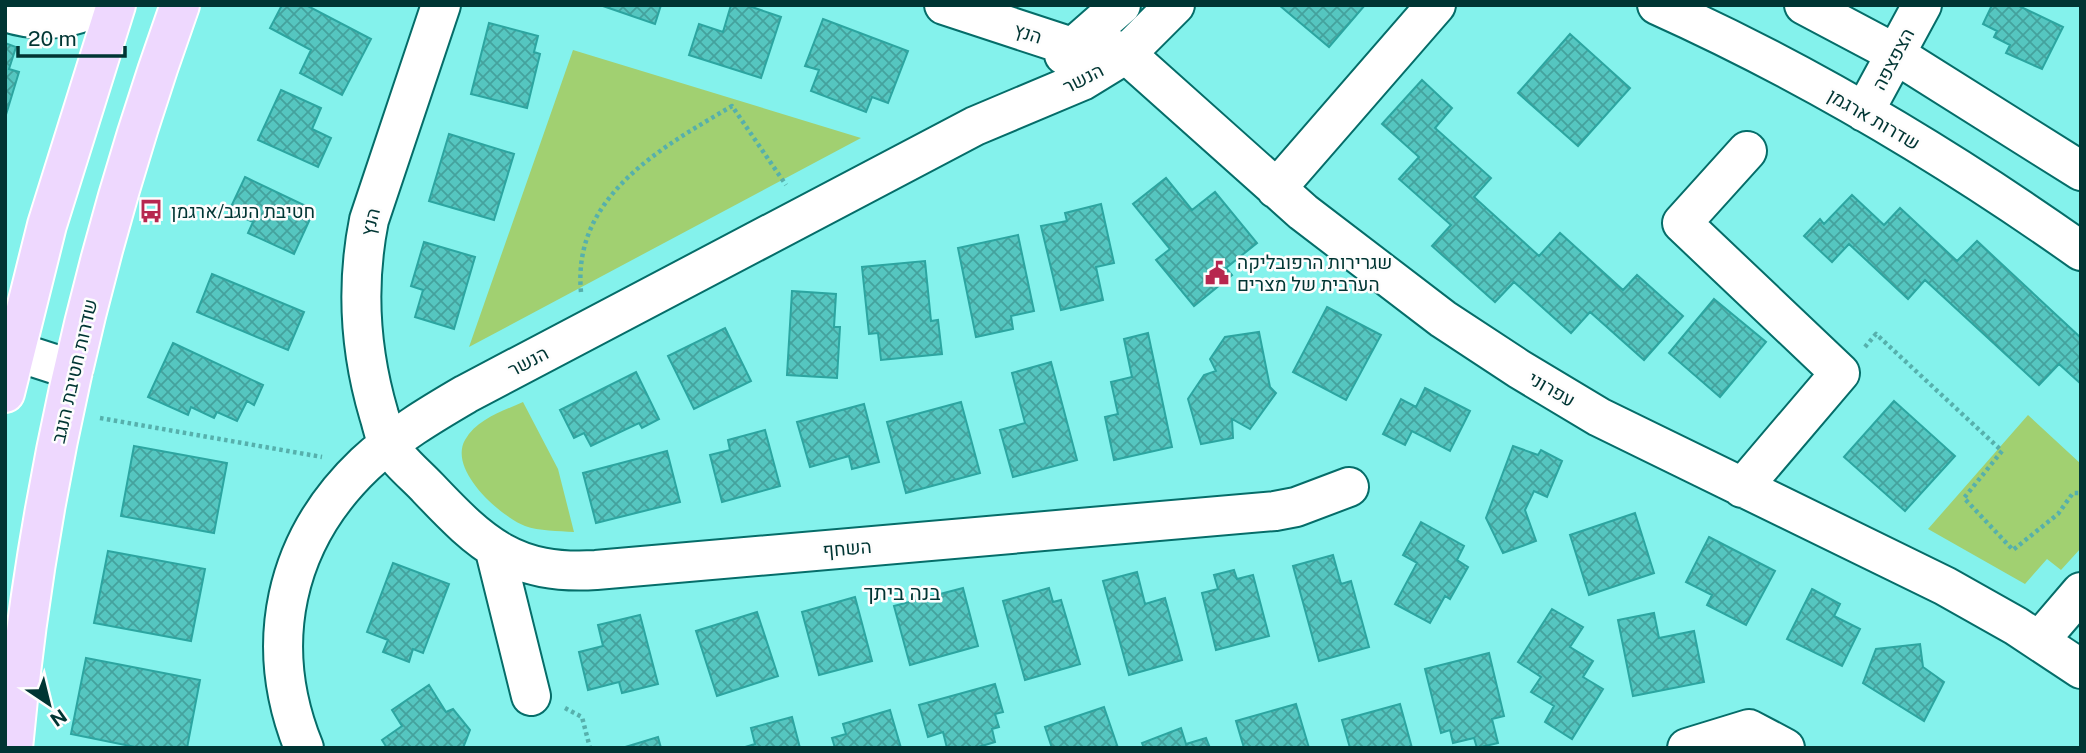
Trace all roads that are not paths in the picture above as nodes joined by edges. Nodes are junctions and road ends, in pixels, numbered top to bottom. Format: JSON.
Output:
{"nodes":[{"id":1,"x":99,"y":5,"type":"edge"},
{"id":2,"x":116,"y":5,"type":"edge"},
{"id":3,"x":180,"y":5,"type":"edge"},
{"id":4,"x":441,"y":5,"type":"edge"},
{"id":5,"x":944,"y":5,"type":"edge"},
{"id":6,"x":1121,"y":5,"type":"edge"},
{"id":7,"x":1175,"y":5,"type":"edge"},
{"id":8,"x":1436,"y":5,"type":"edge"},
{"id":9,"x":1657,"y":5,"type":"edge"},
{"id":10,"x":1804,"y":5,"type":"edge"},
{"id":11,"x":1922,"y":5,"type":"edge"},
{"id":12,"x":5,"y":12,"type":"edge"},
{"id":13,"x":1073,"y":47,"type":"junction"},
{"id":14,"x":1126,"y":54,"type":"junction"},
{"id":15,"x":1895,"y":54,"type":"junction"},
{"id":16,"x":1864,"y":112,"type":"junction"},
{"id":17,"x":975,"y":126,"type":"junction"},
{"id":18,"x":1746,"y":151,"type":"dead end"},
{"id":19,"x":2081,"y":171,"type":"edge"},
{"id":20,"x":1276,"y":189,"type":"junction"},
{"id":21,"x":2081,"y":251,"type":"edge"},
{"id":22,"x":10,"y":350,"type":"edge"},
{"id":23,"x":73,"y":370,"type":"junction"},
{"id":24,"x":5,"y":393,"type":"edge"},
{"id":25,"x":389,"y":445,"type":"junction"},
{"id":26,"x":1349,"y":487,"type":"dead end"},
{"id":27,"x":1742,"y":488,"type":"junction"},
{"id":28,"x":495,"y":551,"type":"junction"},
{"id":29,"x":2081,"y":592,"type":"edge"},
{"id":30,"x":2039,"y":641,"type":"junction"},
{"id":31,"x":2081,"y":669,"type":"edge"},
{"id":32,"x":531,"y":696,"type":"road end"},
{"id":33,"x":13,"y":748,"type":"edge"},
{"id":34,"x":304,"y":748,"type":"edge"},
{"id":35,"x":1687,"y":748,"type":"edge"},
{"id":36,"x":1786,"y":748,"type":"edge"}],
"edges":[{"from":1,"to":12,"type":"street"},
{"from":2,"to":22,"type":"main road"},
{"from":3,"to":23,"type":"main road","name":"שדרות חטיבת הנגב"},
{"from":4,"to":25,"type":"street","name":"הנץ"},
{"from":5,"to":13,"type":"street","name":"הנץ"},
{"from":6,"to":13,"type":"street","name":"הנשר"},
{"from":7,"to":14,"type":"street","name":"הנשר"},
{"from":8,"to":20,"type":"street"},
{"from":9,"to":16,"type":"street","name":"שדרות ארגמן"},
{"from":10,"to":15,"type":"street"},
{"from":11,"to":15,"type":"street","name":"הצפצפה"},
{"from":13,"to":14,"type":"street"},
{"from":13,"to":17,"type":"street","name":"הנשר"},
{"from":14,"to":17,"type":"street","name":"הנשר"},
{"from":14,"to":20,"type":"street","name":"עפרוני"},
{"from":15,"to":16,"type":"street","name":"הצפצפה"},
{"from":15,"to":19,"type":"street"},
{"from":16,"to":21,"type":"street","name":"שדרות ארגמן"},
{"from":17,"to":25,"type":"street","name":"הנשר"},
{"from":18,"to":27,"type":"street"},
{"from":20,"to":27,"type":"street","name":"עפרוני"},
{"from":22,"to":23,"type":"street"},
{"from":22,"to":24,"type":"main road"},
{"from":23,"to":33,"type":"main road","name":"שדרות חטיבת הנגב"},
{"from":25,"to":28,"type":"street","name":"השחף"},
{"from":25,"to":34,"type":"street","name":"הנשר"},
{"from":26,"to":28,"type":"street","name":"השחף"},
{"from":27,"to":30,"type":"street","name":"עפרוני"},
{"from":28,"to":32,"type":"street"},
{"from":29,"to":30,"type":"street"},
{"from":30,"to":31,"type":"street","name":"עפרוני"},
{"from":35,"to":36,"type":"street"}]}
